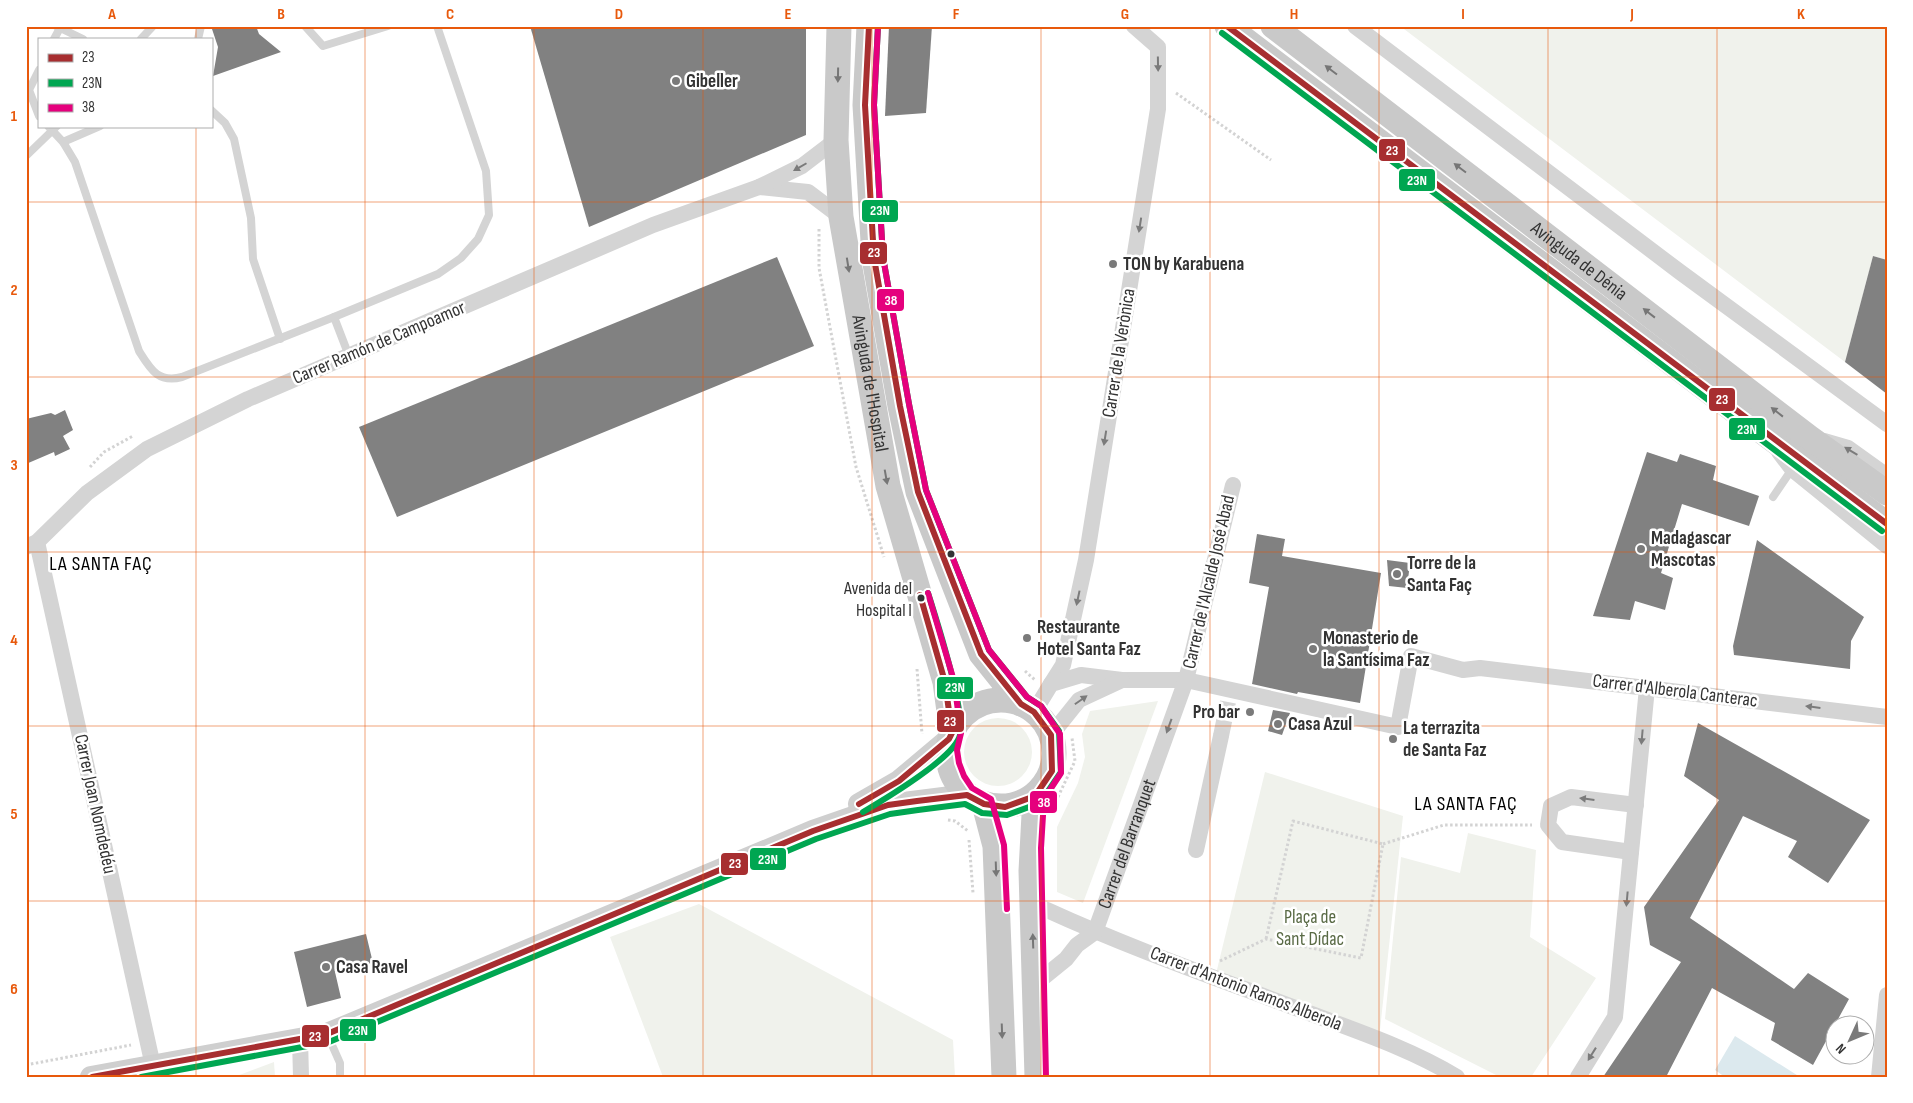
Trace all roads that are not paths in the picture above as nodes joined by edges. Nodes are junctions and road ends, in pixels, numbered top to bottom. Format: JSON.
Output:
{"nodes":[{"id":1,"x":153,"y":26,"type":"edge"},
{"id":2,"x":305,"y":26,"type":"edge"},
{"id":3,"x":388,"y":26,"type":"edge"},
{"id":4,"x":437,"y":26,"type":"edge"},
{"id":5,"x":839,"y":26,"type":"edge"},
{"id":6,"x":870,"y":26,"type":"edge"},
{"id":7,"x":1134,"y":26,"type":"edge"},
{"id":8,"x":1227,"y":26,"type":"edge"},
{"id":9,"x":1272,"y":26,"type":"edge"},
{"id":10,"x":1355,"y":26,"type":"edge"},
{"id":11,"x":58,"y":27,"type":"edge"},
{"id":12,"x":81,"y":38,"type":"edge"},
{"id":13,"x":142,"y":38,"type":"edge"},
{"id":14,"x":38,"y":72,"type":"edge"},
{"id":15,"x":212,"y":111,"type":"edge"},
{"id":16,"x":38,"y":113,"type":"edge"},
{"id":17,"x":52,"y":128,"type":"edge"},
{"id":18,"x":95,"y":128,"type":"edge"},
{"id":19,"x":836,"y":140,"type":"junction"},
{"id":20,"x":62,"y":142,"type":"junction"},
{"id":21,"x":26,"y":156,"type":"edge"},
{"id":22,"x":759,"y":187,"type":"junction"},
{"id":23,"x":841,"y":217,"type":"junction"},
{"id":24,"x":334,"y":317,"type":"junction"},
{"id":25,"x":280,"y":339,"type":"junction"},
{"id":26,"x":349,"y":356,"type":"junction"},
{"id":27,"x":1887,"y":424,"type":"edge"},
{"id":28,"x":1768,"y":436,"type":"junction"},
{"id":29,"x":1810,"y":438,"type":"junction"},
{"id":30,"x":1792,"y":469,"type":"junction"},
{"id":31,"x":1887,"y":476,"type":"edge"},
{"id":32,"x":1232,"y":485,"type":"dead end"},
{"id":33,"x":1887,"y":494,"type":"edge"},
{"id":34,"x":1773,"y":497,"type":"dead end"},
{"id":35,"x":1887,"y":524,"type":"edge"},
{"id":36,"x":31,"y":544,"type":"edge"},
{"id":37,"x":1887,"y":546,"type":"edge"},
{"id":38,"x":1122,"y":680,"type":"junction"},
{"id":39,"x":1190,"y":681,"type":"junction"},
{"id":40,"x":1051,"y":684,"type":"junction"},
{"id":41,"x":1647,"y":688,"type":"junction"},
{"id":42,"x":1027,"y":708,"type":"junction"},
{"id":43,"x":1883,"y":716,"type":"edge"},
{"id":44,"x":1051,"y":735,"type":"junction"},
{"id":45,"x":950,"y":736,"type":"junction"},
{"id":46,"x":1221,"y":736,"type":"tunnel mouth"},
{"id":47,"x":1034,"y":796,"type":"junction"},
{"id":48,"x":975,"y":799,"type":"junction"},
{"id":49,"x":1636,"y":805,"type":"junction"},
{"id":50,"x":813,"y":831,"type":"junction"},
{"id":51,"x":1196,"y":850,"type":"dead end"},
{"id":52,"x":1631,"y":852,"type":"junction"},
{"id":53,"x":1032,"y":906,"type":"junction"},
{"id":54,"x":1095,"y":932,"type":"junction"},
{"id":55,"x":1034,"y":986,"type":"junction"},
{"id":56,"x":1887,"y":995,"type":"edge"},
{"id":57,"x":327,"y":1034,"type":"junction"},
{"id":58,"x":300,"y":1039,"type":"junction"},
{"id":59,"x":152,"y":1066,"type":"junction"},
{"id":60,"x":91,"y":1077,"type":"edge"},
{"id":61,"x":301,"y":1077,"type":"edge"},
{"id":62,"x":340,"y":1077,"type":"edge"},
{"id":63,"x":1004,"y":1077,"type":"edge"},
{"id":64,"x":1037,"y":1077,"type":"edge"},
{"id":65,"x":1457,"y":1077,"type":"edge"},
{"id":66,"x":1578,"y":1077,"type":"edge"},
{"id":67,"x":1879,"y":1077,"type":"edge"}],
"edges":[{"from":1,"to":13,"type":"lane"},
{"from":2,"to":3,"type":"lane"},
{"from":4,"to":24,"type":"lane"},
{"from":5,"to":19,"type":"main road","name":"Avinguda de l'Hospital","one_way":true},
{"from":6,"to":42,"type":"main road","name":"Avinguda de l'Hospital"},
{"from":7,"to":40,"type":"street","name":"Carrer de la Verònica","one_way":true},
{"from":8,"to":28,"type":"main road","name":"Avinguda de Dénia"},
{"from":29,"to":9,"type":"main road","name":"Avinguda de Dénia","one_way":true},
{"from":10,"to":27,"type":"street"},
{"from":11,"to":12,"type":"lane"},
{"from":14,"to":16,"type":"lane"},
{"from":15,"to":25,"type":"lane"},
{"from":17,"to":20,"type":"lane"},
{"from":17,"to":21,"type":"lane"},
{"from":18,"to":20,"type":"lane"},
{"from":19,"to":22,"type":"street","name":"Carrer Ramón de Campoamor","one_way":true},
{"from":19,"to":23,"type":"main road","name":"Avinguda de l'Hospital"},
{"from":20,"to":25,"type":"lane"},
{"from":22,"to":23,"type":"street","name":"Carrer Ramón de Campoamor"},
{"from":22,"to":26,"type":"street","name":"Carrer Ramón de Campoamor"},
{"from":23,"to":45,"type":"main road","name":"Avinguda de l'Hospital","one_way":true},
{"from":24,"to":25,"type":"lane"},
{"from":24,"to":26,"type":"lane"},
{"from":26,"to":36,"type":"street","name":"Carrer Ramón de Campoamor"},
{"from":28,"to":30,"type":"street"},
{"from":28,"to":35,"type":"main road","name":"Avinguda de Dénia"},
{"from":31,"to":29,"type":"street","one_way":true},
{"from":29,"to":33,"type":"main road","name":"Avinguda de Dénia"},
{"from":30,"to":34,"type":"lane"},
{"from":30,"to":37,"type":"street"},
{"from":32,"to":39,"type":"street","name":"Carrer de l'Alcalde José Abad"},
{"from":36,"to":59,"type":"street","name":"Carrer Joan Nomdedéu"},
{"from":38,"to":39,"type":"street"},
{"from":38,"to":40,"type":"street"},
{"from":44,"to":38,"type":"street","one_way":true},
{"from":39,"to":41,"type":"street","name":"Carrer d'Alberola Canterac"},
{"from":39,"to":54,"type":"street","name":"Carrer del Barranquet","one_way":true},
{"from":40,"to":42,"type":"street","name":"Carrer de la Verònica"},
{"from":43,"to":41,"type":"street","name":"Carrer d'Alberola Canterac","one_way":true},
{"from":41,"to":49,"type":"street","one_way":true},
{"from":42,"to":44,"type":"main road"},
{"from":42,"to":45,"type":"main road"},
{"from":44,"to":47,"type":"main road"},
{"from":45,"to":48,"type":"main road"},
{"from":45,"to":50,"type":"street"},
{"from":46,"to":51,"type":"street"},
{"from":47,"to":48,"type":"main road"},
{"from":47,"to":53,"type":"main road"},
{"from":48,"to":50,"type":"street"},
{"from":48,"to":63,"type":"main road","one_way":true},
{"from":49,"to":52,"type":"street"},
{"from":49,"to":52,"type":"street","one_way":true},
{"from":50,"to":57,"type":"street"},
{"from":52,"to":66,"type":"street","one_way":true},
{"from":53,"to":54,"type":"street","name":"Carrer d'Antonio Ramos Alberola"},
{"from":55,"to":53,"type":"main road","one_way":true},
{"from":54,"to":55,"type":"street","name":"Carrer del Barranquet"},
{"from":54,"to":65,"type":"street","name":"Carrer d'Antonio Ramos Alberola"},
{"from":55,"to":64,"type":"main road"},
{"from":56,"to":67,"type":"street"},
{"from":57,"to":58,"type":"street"},
{"from":57,"to":62,"type":"lane"},
{"from":58,"to":59,"type":"street"},
{"from":58,"to":61,"type":"street"},
{"from":59,"to":60,"type":"street"}]}
